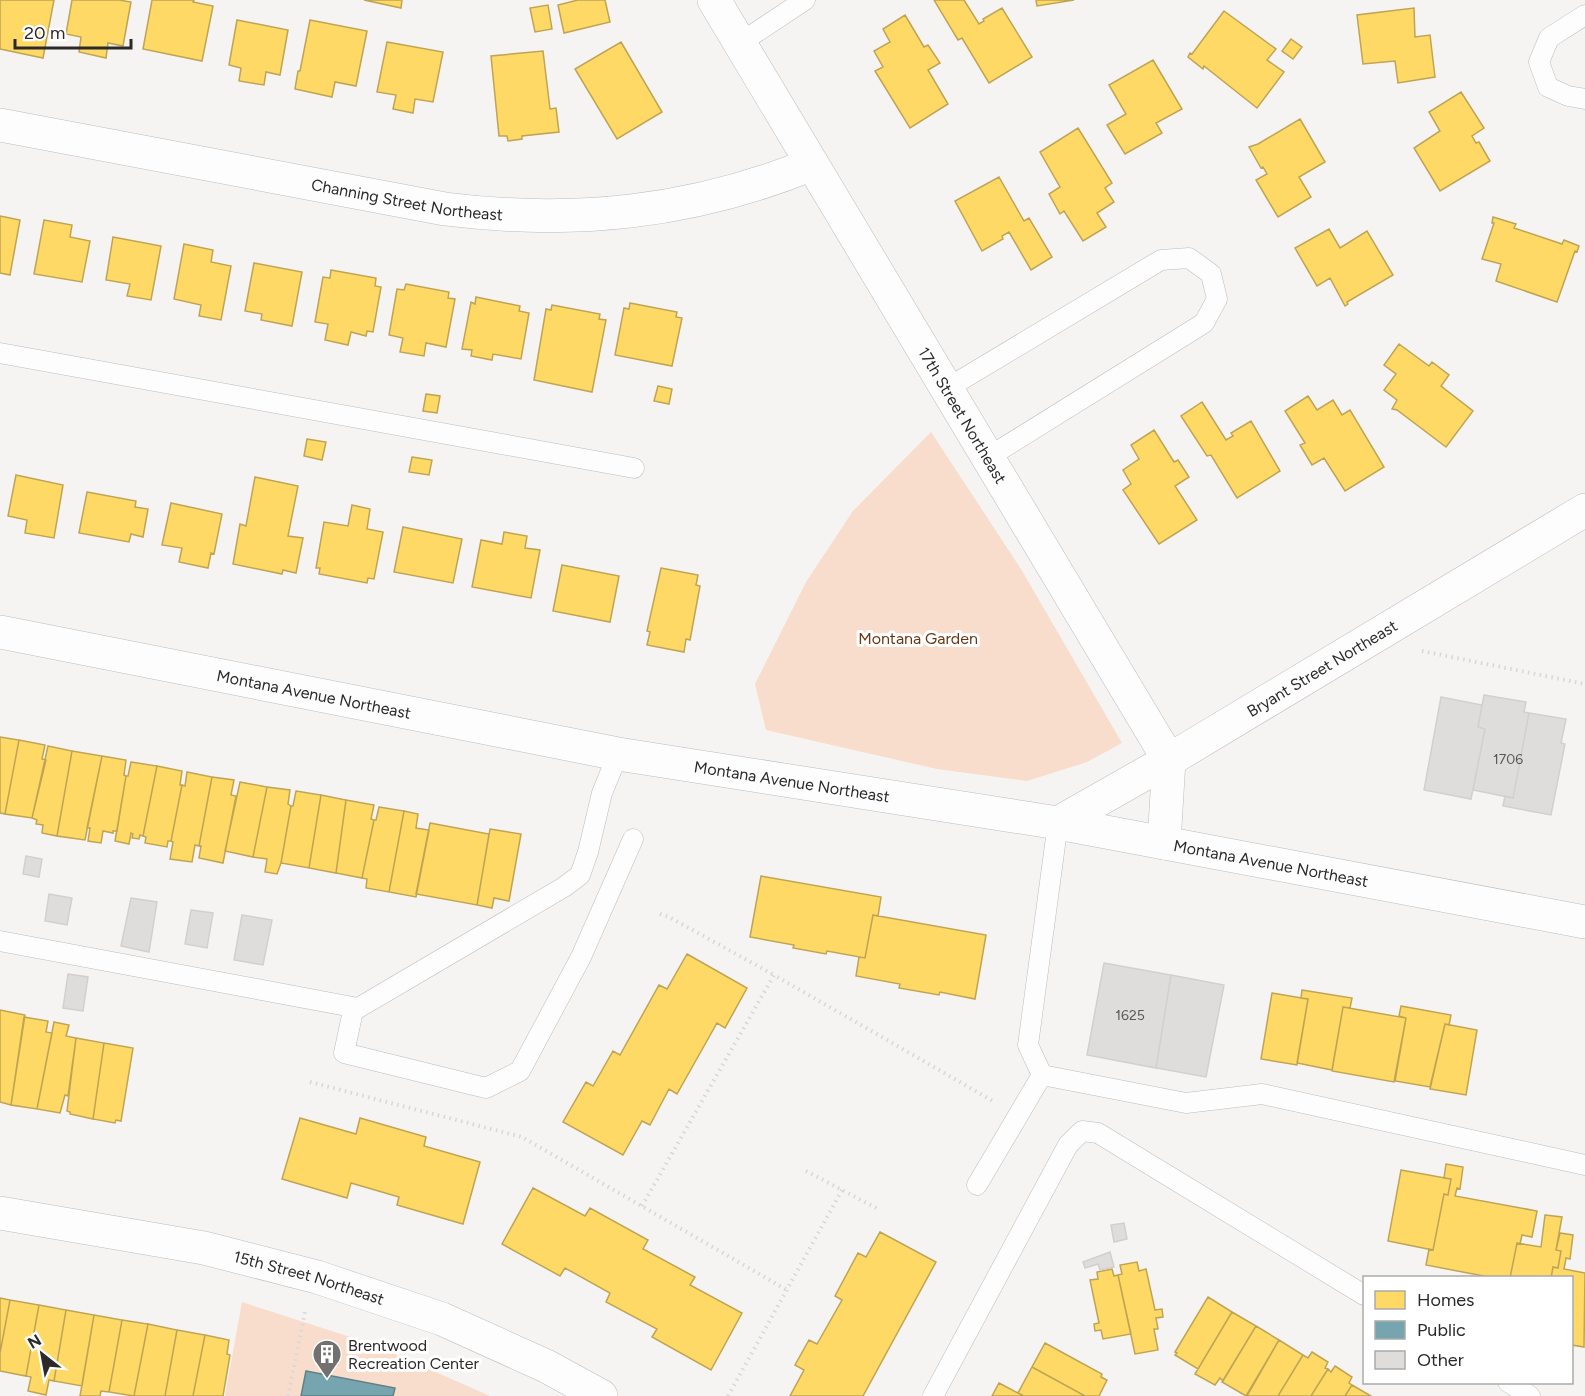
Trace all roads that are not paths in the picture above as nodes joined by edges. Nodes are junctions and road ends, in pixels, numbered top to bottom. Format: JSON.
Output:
{"nodes":[{"id":1,"x":714,"y":0,"type":"edge"},
{"id":2,"x":805,"y":0,"type":"edge"},
{"id":3,"x":782,"y":8,"type":"edge"},
{"id":4,"x":1585,"y":15,"type":"edge"},
{"id":5,"x":740,"y":43,"type":"junction"},
{"id":6,"x":1585,"y":99,"type":"edge"},
{"id":7,"x":0,"y":125,"type":"edge"},
{"id":8,"x":812,"y":164,"type":"junction"},
{"id":9,"x":0,"y":354,"type":"edge"},
{"id":10,"x":946,"y":389,"type":"junction"},
{"id":11,"x":987,"y":458,"type":"junction"},
{"id":12,"x":634,"y":468,"type":"dead end"},
{"id":13,"x":1585,"y":510,"type":"edge"},
{"id":14,"x":0,"y":632,"type":"edge"},
{"id":15,"x":618,"y":754,"type":"junction"},
{"id":16,"x":1168,"y":760,"type":"junction"},
{"id":17,"x":1058,"y":823,"type":"junction"},
{"id":18,"x":633,"y":839,"type":"dead end"},
{"id":19,"x":1164,"y":843,"type":"junction"},
{"id":20,"x":1585,"y":922,"type":"edge"},
{"id":21,"x":0,"y":941,"type":"edge"},
{"id":22,"x":358,"y":1008,"type":"junction"},
{"id":23,"x":1042,"y":1075,"type":"junction"},
{"id":24,"x":1585,"y":1165,"type":"edge"},
{"id":25,"x":977,"y":1185,"type":"dead end"},
{"id":26,"x":0,"y":1213,"type":"edge"},
{"id":27,"x":1363,"y":1294,"type":"edge"},
{"id":28,"x":1510,"y":1384,"type":"edge"},
{"id":29,"x":601,"y":1396,"type":"edge"},
{"id":30,"x":933,"y":1396,"type":"edge"},
{"id":31,"x":1530,"y":1396,"type":"edge"}],
"edges":[{"from":1,"to":5,"type":"street","name":"17th Street Northeast"},
{"from":2,"to":3,"type":"lane"},
{"from":3,"to":5,"type":"lane"},
{"from":4,"to":6,"type":"lane"},
{"from":5,"to":8,"type":"street","name":"17th Street Northeast"},
{"from":7,"to":8,"type":"street","name":"Channing Street Northeast"},
{"from":8,"to":10,"type":"street","name":"17th Street Northeast"},
{"from":9,"to":12,"type":"lane"},
{"from":10,"to":11,"type":"street","name":"17th Street Northeast"},
{"from":10,"to":11,"type":"lane"},
{"from":11,"to":16,"type":"street","name":"17th Street Northeast"},
{"from":13,"to":16,"type":"street","name":"Bryant Street Northeast"},
{"from":14,"to":15,"type":"street","name":"Montana Avenue Northeast"},
{"from":15,"to":17,"type":"street","name":"Montana Avenue Northeast"},
{"from":15,"to":22,"type":"lane"},
{"from":16,"to":17,"type":"street","name":"Bryant Street Northeast"},
{"from":16,"to":19,"type":"street"},
{"from":17,"to":19,"type":"street","name":"Montana Avenue Northeast"},
{"from":17,"to":23,"type":"lane"},
{"from":18,"to":22,"type":"lane"},
{"from":19,"to":20,"type":"street","name":"Montana Avenue Northeast"},
{"from":21,"to":22,"type":"lane"},
{"from":23,"to":24,"type":"lane"},
{"from":23,"to":25,"type":"lane"},
{"from":26,"to":29,"type":"street","name":"15th Street Northeast"},
{"from":27,"to":30,"type":"lane"},
{"from":28,"to":31,"type":"lane"}]}
